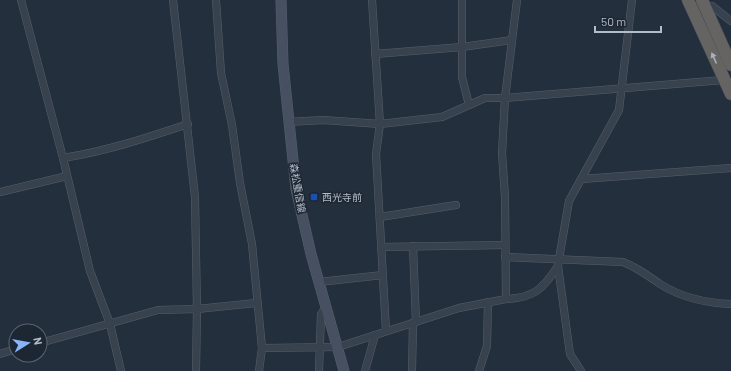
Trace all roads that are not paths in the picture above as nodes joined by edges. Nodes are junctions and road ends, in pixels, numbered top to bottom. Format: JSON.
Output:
{"nodes":[{"id":1,"x":21,"y":0,"type":"edge"},
{"id":2,"x":173,"y":0,"type":"edge"},
{"id":3,"x":216,"y":0,"type":"edge"},
{"id":4,"x":281,"y":0,"type":"edge"},
{"id":5,"x":372,"y":0,"type":"edge"},
{"id":6,"x":462,"y":0,"type":"edge"},
{"id":7,"x":517,"y":0,"type":"edge"},
{"id":8,"x":632,"y":0,"type":"edge"},
{"id":9,"x":688,"y":0,"type":"edge"},
{"id":10,"x":704,"y":4,"type":"edge"},
{"id":11,"x":731,"y":21,"type":"edge"},
{"id":12,"x":512,"y":40,"type":"junction"},
{"id":13,"x":462,"y":47,"type":"junction"},
{"id":14,"x":376,"y":54,"type":"junction"},
{"id":15,"x":731,"y":65,"type":"edge"},
{"id":16,"x":723,"y":80,"type":"junction"},
{"id":17,"x":621,"y":88,"type":"junction"},
{"id":18,"x":731,"y":94,"type":"edge"},
{"id":19,"x":505,"y":98,"type":"junction"},
{"id":20,"x":469,"y":105,"type":"junction"},
{"id":21,"x":288,"y":122,"type":"junction"},
{"id":22,"x":188,"y":124,"type":"junction"},
{"id":23,"x":380,"y":124,"type":"junction"},
{"id":24,"x":64,"y":158,"type":"junction"},
{"id":25,"x":731,"y":168,"type":"edge"},
{"id":26,"x":67,"y":176,"type":"junction"},
{"id":27,"x":582,"y":180,"type":"junction"},
{"id":28,"x":0,"y":192,"type":"edge"},
{"id":29,"x":456,"y":205,"type":"dead end"},
{"id":30,"x":380,"y":217,"type":"junction"},
{"id":31,"x":505,"y":244,"type":"junction"},
{"id":32,"x":413,"y":246,"type":"junction"},
{"id":33,"x":381,"y":247,"type":"junction"},
{"id":34,"x":505,"y":257,"type":"junction"},
{"id":35,"x":558,"y":262,"type":"junction"},
{"id":36,"x":383,"y":275,"type":"junction"},
{"id":37,"x":319,"y":282,"type":"junction"},
{"id":38,"x":506,"y":299,"type":"junction"},
{"id":39,"x":488,"y":302,"type":"junction"},
{"id":40,"x":257,"y":304,"type":"junction"},
{"id":41,"x":731,"y":304,"type":"edge"},
{"id":42,"x":326,"y":307,"type":"junction"},
{"id":43,"x":197,"y":309,"type":"junction"},
{"id":44,"x":415,"y":322,"type":"junction"},
{"id":45,"x":110,"y":324,"type":"junction"},
{"id":46,"x":386,"y":331,"type":"junction"},
{"id":47,"x":375,"y":335,"type":"junction"},
{"id":48,"x":48,"y":341,"type":"edge"},
{"id":49,"x":320,"y":347,"type":"junction"},
{"id":50,"x":338,"y":347,"type":"junction"},
{"id":51,"x":262,"y":348,"type":"junction"},
{"id":52,"x":121,"y":371,"type":"edge"},
{"id":53,"x":196,"y":371,"type":"edge"},
{"id":54,"x":259,"y":371,"type":"edge"},
{"id":55,"x":319,"y":371,"type":"edge"},
{"id":56,"x":344,"y":371,"type":"edge"},
{"id":57,"x":365,"y":371,"type":"edge"},
{"id":58,"x":412,"y":371,"type":"edge"},
{"id":59,"x":479,"y":371,"type":"edge"},
{"id":60,"x":581,"y":371,"type":"edge"}],
"edges":[{"from":1,"to":24,"type":"street"},
{"from":2,"to":22,"type":"street"},
{"from":3,"to":40,"type":"street"},
{"from":4,"to":21,"type":"main road","name":"森松重信線"},
{"from":5,"to":14,"type":"street"},
{"from":6,"to":13,"type":"street"},
{"from":7,"to":12,"type":"street"},
{"from":8,"to":17,"type":"street"},
{"from":16,"to":9,"type":"highway","one_way":true},
{"from":10,"to":11,"type":"street"},
{"from":10,"to":15,"type":"highway"},
{"from":12,"to":13,"type":"street"},
{"from":12,"to":19,"type":"street"},
{"from":13,"to":14,"type":"street"},
{"from":13,"to":20,"type":"street"},
{"from":14,"to":23,"type":"street"},
{"from":16,"to":17,"type":"street"},
{"from":16,"to":18,"type":"highway"},
{"from":17,"to":19,"type":"street"},
{"from":17,"to":27,"type":"street"},
{"from":19,"to":20,"type":"street"},
{"from":19,"to":31,"type":"street"},
{"from":20,"to":23,"type":"street"},
{"from":21,"to":23,"type":"street"},
{"from":21,"to":37,"type":"main road","name":"森松重信線"},
{"from":22,"to":24,"type":"street"},
{"from":22,"to":43,"type":"street"},
{"from":23,"to":30,"type":"street"},
{"from":24,"to":26,"type":"street"},
{"from":25,"to":27,"type":"street"},
{"from":26,"to":28,"type":"street"},
{"from":26,"to":45,"type":"street"},
{"from":27,"to":35,"type":"street"},
{"from":29,"to":30,"type":"street"},
{"from":30,"to":33,"type":"street"},
{"from":31,"to":32,"type":"street"},
{"from":31,"to":34,"type":"street"},
{"from":32,"to":33,"type":"street"},
{"from":32,"to":44,"type":"street"},
{"from":33,"to":36,"type":"street"},
{"from":34,"to":35,"type":"street"},
{"from":34,"to":38,"type":"street"},
{"from":35,"to":38,"type":"street"},
{"from":35,"to":41,"type":"street"},
{"from":35,"to":60,"type":"street"},
{"from":36,"to":37,"type":"street"},
{"from":36,"to":46,"type":"street"},
{"from":37,"to":42,"type":"main road","name":"森松重信線"},
{"from":38,"to":39,"type":"street"},
{"from":39,"to":44,"type":"street"},
{"from":39,"to":59,"type":"street"},
{"from":40,"to":43,"type":"street"},
{"from":40,"to":51,"type":"street"},
{"from":42,"to":49,"type":"street"},
{"from":42,"to":50,"type":"main road","name":"森松重信線"},
{"from":43,"to":45,"type":"street"},
{"from":43,"to":53,"type":"street"},
{"from":44,"to":46,"type":"street"},
{"from":44,"to":58,"type":"street"},
{"from":45,"to":48,"type":"street"},
{"from":45,"to":52,"type":"street"},
{"from":46,"to":47,"type":"street"},
{"from":47,"to":50,"type":"street"},
{"from":47,"to":57,"type":"street"},
{"from":49,"to":50,"type":"street"},
{"from":49,"to":51,"type":"street"},
{"from":49,"to":55,"type":"street"},
{"from":50,"to":56,"type":"main road","name":"森松重信線"},
{"from":51,"to":54,"type":"street"}]}
